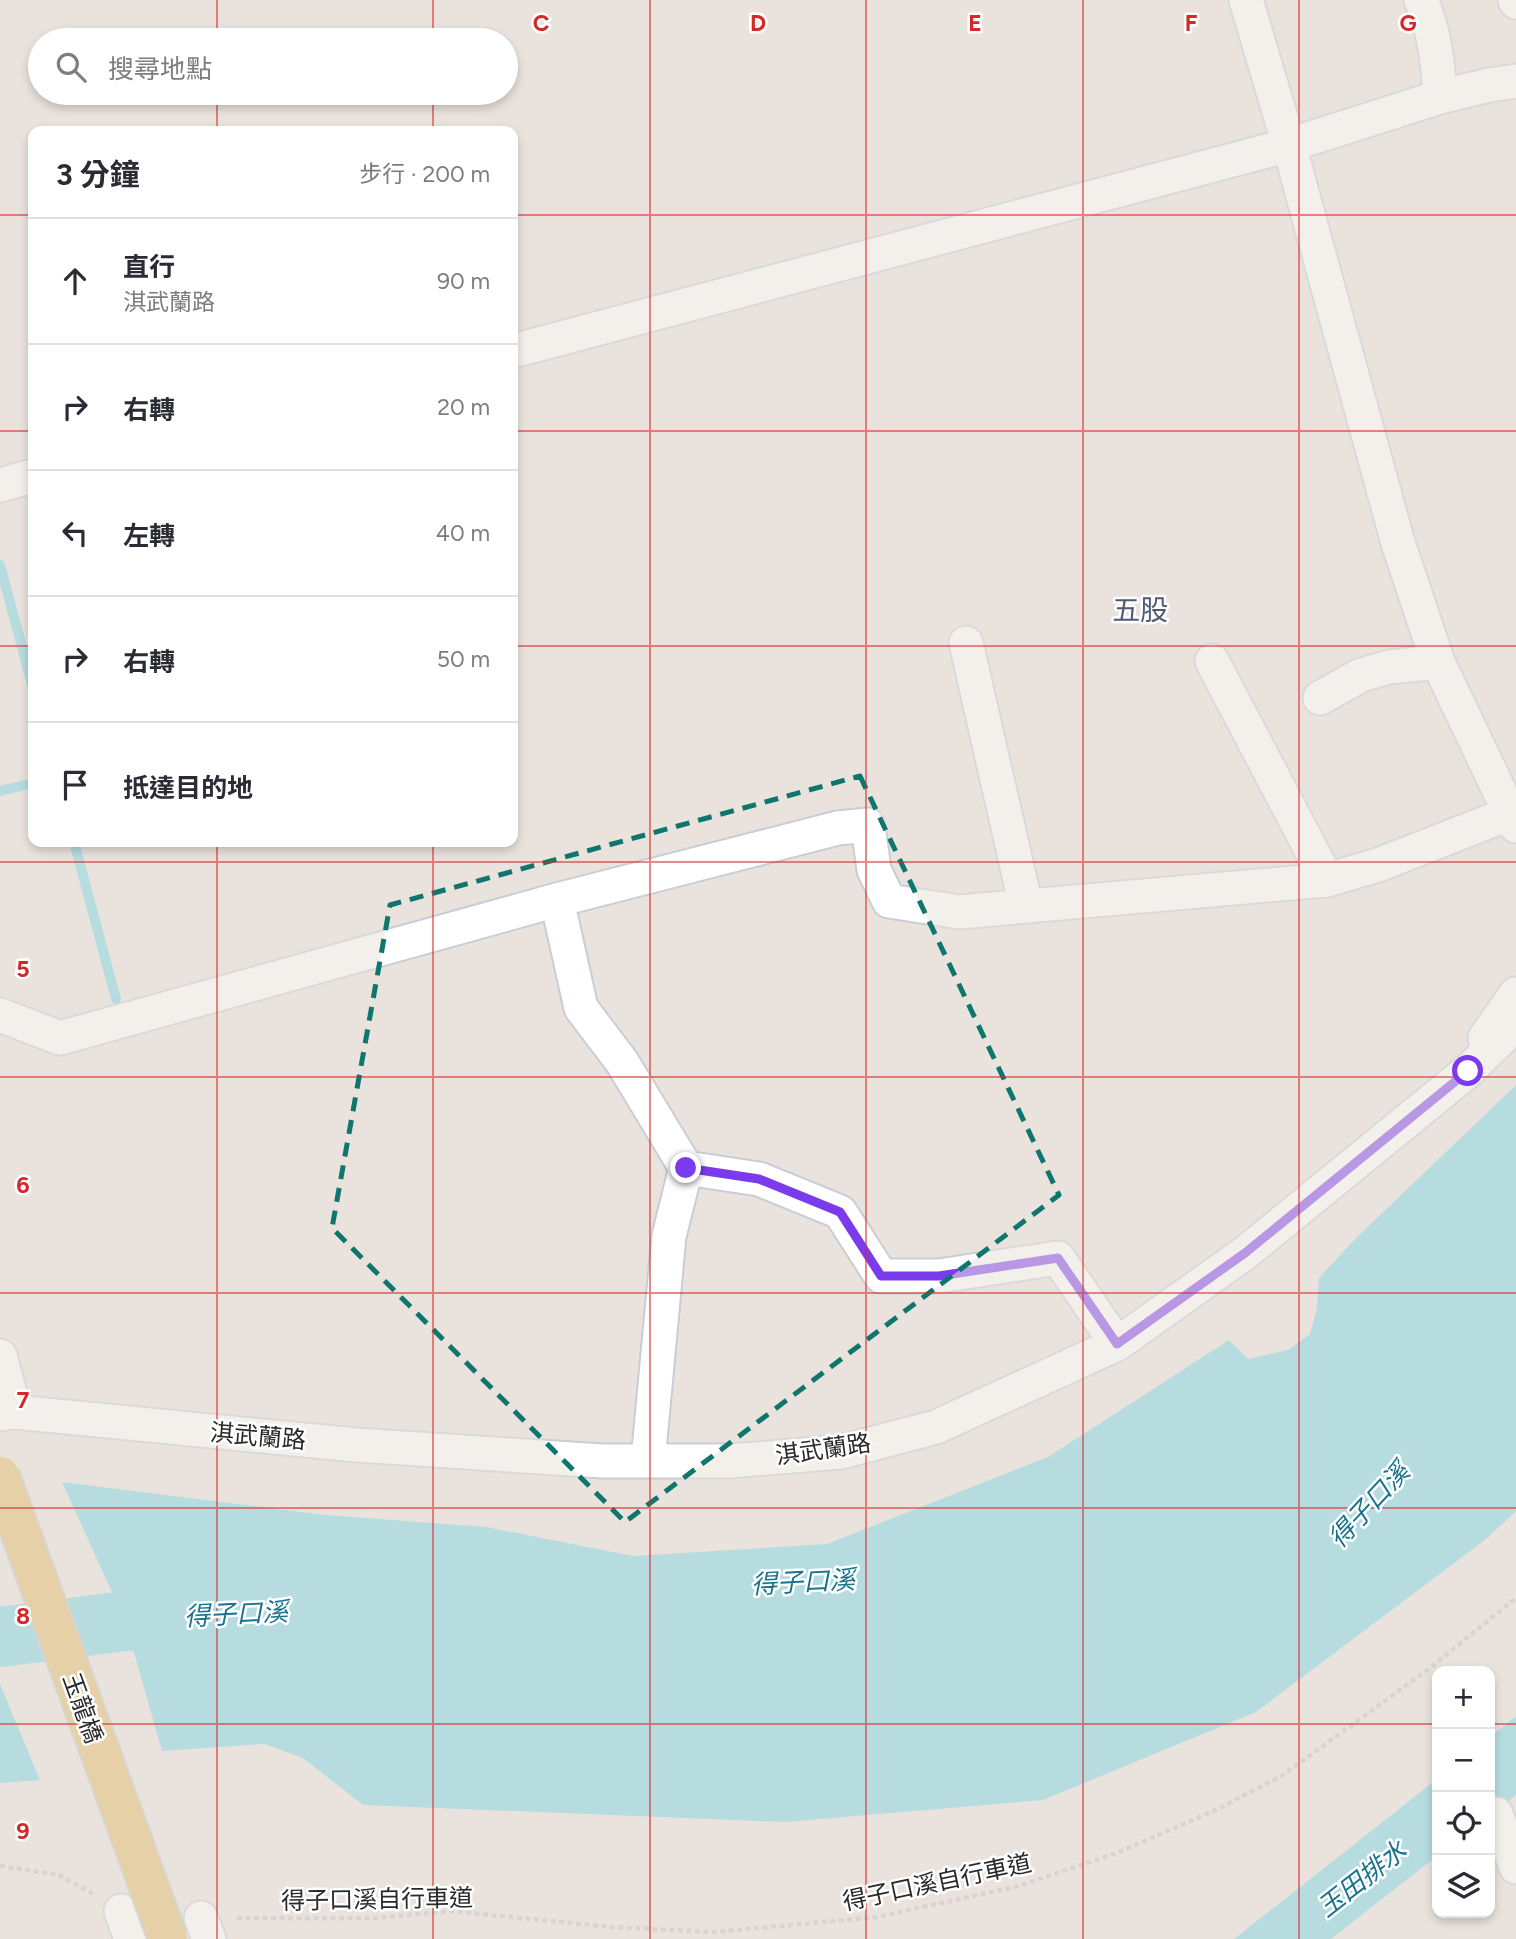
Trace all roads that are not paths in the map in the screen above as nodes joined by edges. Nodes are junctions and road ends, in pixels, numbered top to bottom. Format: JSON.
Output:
{"nodes":[{"id":1,"x":1246,"y":0,"type":"edge"},
{"id":2,"x":1421,"y":0,"type":"edge"},
{"id":3,"x":1516,"y":81,"type":"edge"},
{"id":4,"x":1440,"y":97,"type":"junction"},
{"id":5,"x":1289,"y":145,"type":"junction"},
{"id":6,"x":518,"y":350,"type":"edge"},
{"id":7,"x":28,"y":477,"type":"edge"},
{"id":8,"x":0,"y":485,"type":"edge"},
{"id":9,"x":966,"y":643,"type":"dead end"},
{"id":10,"x":1212,"y":661,"type":"dead end"},
{"id":11,"x":1438,"y":662,"type":"junction"},
{"id":12,"x":1320,"y":698,"type":"dead end"},
{"id":13,"x":1514,"y":820,"type":"edge"},
{"id":14,"x":1327,"y":880,"type":"junction"},
{"id":15,"x":557,"y":900,"type":"junction"},
{"id":16,"x":1026,"y":906,"type":"junction"},
{"id":17,"x":1516,"y":994,"type":"edge"},
{"id":18,"x":0,"y":1016,"type":"edge"},
{"id":19,"x":1516,"y":1024,"type":"edge"},
{"id":20,"x":1468,"y":1071,"type":"junction"},
{"id":21,"x":686,"y":1168,"type":"junction"},
{"id":22,"x":1117,"y":1344,"type":"junction"},
{"id":23,"x":0,"y":1356,"type":"edge"},
{"id":24,"x":8,"y":1413,"type":"edge"},
{"id":25,"x":648,"y":1461,"type":"junction"},
{"id":26,"x":0,"y":1476,"type":"edge"},
{"id":27,"x":1496,"y":1814,"type":"dead end"},
{"id":28,"x":1516,"y":1867,"type":"edge"},
{"id":29,"x":168,"y":1939,"type":"edge"}],
"edges":[{"from":1,"to":5,"type":"street"},
{"from":2,"to":4,"type":"street"},
{"from":3,"to":4,"type":"street"},
{"from":4,"to":5,"type":"street"},
{"from":5,"to":6,"type":"street"},
{"from":5,"to":11,"type":"street"},
{"from":7,"to":8,"type":"street"},
{"from":9,"to":16,"type":"street"},
{"from":10,"to":14,"type":"street"},
{"from":11,"to":12,"type":"street"},
{"from":11,"to":13,"type":"street"},
{"from":13,"to":14,"type":"street"},
{"from":14,"to":16,"type":"street"},
{"from":15,"to":16,"type":"street"},
{"from":15,"to":18,"type":"street"},
{"from":15,"to":21,"type":"street"},
{"from":17,"to":20,"type":"street"},
{"from":19,"to":20,"type":"street","name":"淇武蘭路"},
{"from":20,"to":22,"type":"street","name":"淇武蘭路"},
{"from":21,"to":22,"type":"street"},
{"from":21,"to":25,"type":"street"},
{"from":22,"to":25,"type":"street","name":"淇武蘭路"},
{"from":23,"to":24,"type":"street"},
{"from":24,"to":25,"type":"street","name":"淇武蘭路"},
{"from":26,"to":29,"type":"main road","name":"玉龍橋","bridge":true},
{"from":27,"to":28,"type":"street"}]}
